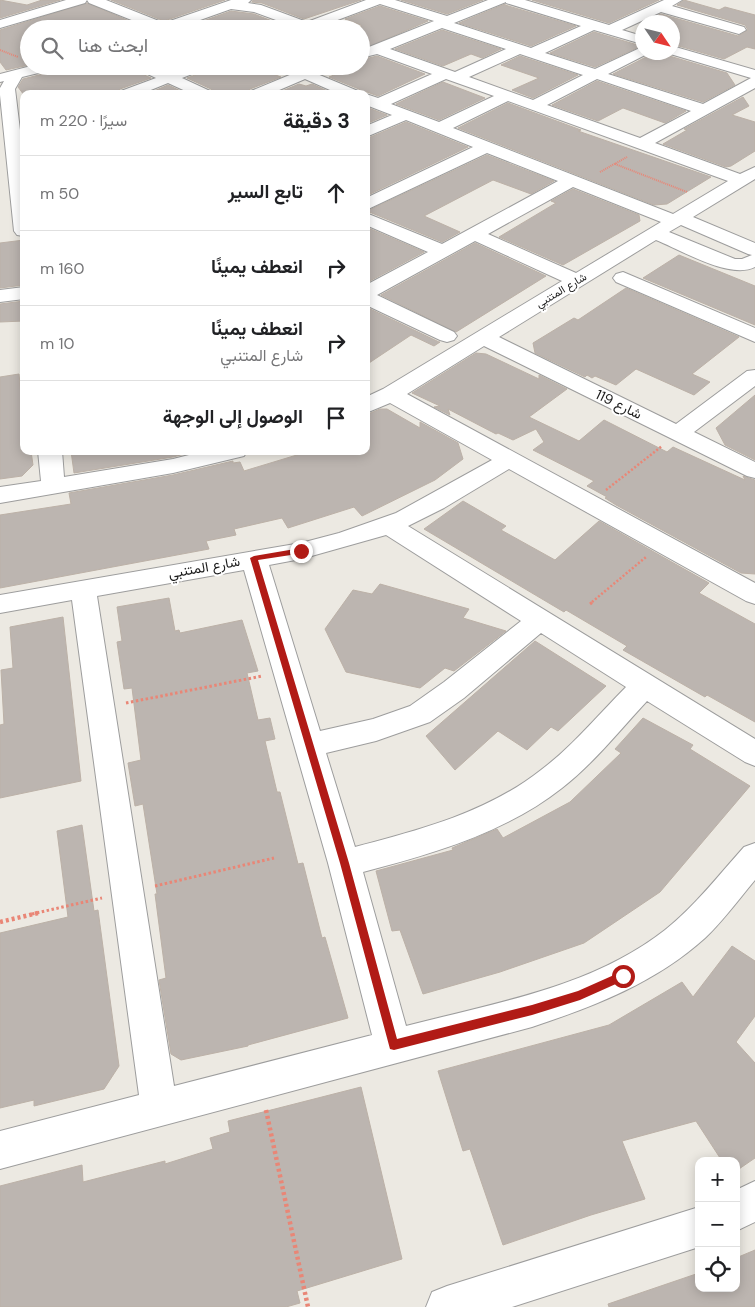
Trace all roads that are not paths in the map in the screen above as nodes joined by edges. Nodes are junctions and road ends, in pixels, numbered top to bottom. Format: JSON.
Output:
{"nodes":[{"id":1,"x":80,"y":0,"type":"edge"},
{"id":2,"x":94,"y":0,"type":"edge"},
{"id":3,"x":379,"y":0,"type":"edge"},
{"id":4,"x":500,"y":0,"type":"edge"},
{"id":5,"x":516,"y":1,"type":"edge"},
{"id":6,"x":250,"y":3,"type":"edge"},
{"id":7,"x":662,"y":3,"type":"edge"},
{"id":8,"x":143,"y":20,"type":"edge"},
{"id":9,"x":186,"y":20,"type":"edge"},
{"id":10,"x":289,"y":20,"type":"edge"},
{"id":11,"x":328,"y":20,"type":"edge"},
{"id":12,"x":444,"y":22,"type":"junction"},
{"id":13,"x":0,"y":24,"type":"edge"},
{"id":14,"x":594,"y":25,"type":"junction"},
{"id":15,"x":746,"y":28,"type":"edge"},
{"id":16,"x":610,"y":30,"type":"junction"},
{"id":17,"x":635,"y":38,"type":"edge"},
{"id":18,"x":722,"y":38,"type":"dead end"},
{"id":19,"x":706,"y":46,"type":"dead end"},
{"id":20,"x":370,"y":50,"type":"edge"},
{"id":21,"x":370,"y":50,"type":"edge"},
{"id":22,"x":525,"y":51,"type":"junction"},
{"id":23,"x":680,"y":52,"type":"edge"},
{"id":24,"x":635,"y":55,"type":"edge"},
{"id":25,"x":689,"y":55,"type":"junction"},
{"id":26,"x":596,"y":74,"type":"junction"},
{"id":27,"x":25,"y":75,"type":"edge"},
{"id":28,"x":162,"y":75,"type":"edge"},
{"id":29,"x":177,"y":75,"type":"edge"},
{"id":30,"x":307,"y":75,"type":"joint"},
{"id":31,"x":452,"y":75,"type":"junction"},
{"id":32,"x":755,"y":75,"type":"edge"},
{"id":33,"x":169,"y":78,"type":"junction"},
{"id":34,"x":6,"y":82,"type":"edge"},
{"id":35,"x":755,"y":82,"type":"edge"},
{"id":36,"x":137,"y":90,"type":"edge"},
{"id":37,"x":196,"y":90,"type":"edge"},
{"id":38,"x":267,"y":90,"type":"edge"},
{"id":39,"x":343,"y":90,"type":"edge"},
{"id":40,"x":509,"y":95,"type":"junction"},
{"id":41,"x":372,"y":101,"type":"edge"},
{"id":42,"x":534,"y":105,"type":"junction"},
{"id":43,"x":704,"y":110,"type":"junction"},
{"id":44,"x":405,"y":115,"type":"junction"},
{"id":45,"x":439,"y":128,"type":"junction"},
{"id":46,"x":370,"y":130,"type":"edge"},
{"id":47,"x":18,"y":131,"type":"edge"},
{"id":48,"x":645,"y":145,"type":"junction"},
{"id":49,"x":486,"y":147,"type":"junction"},
{"id":50,"x":20,"y":161,"type":"edge"},
{"id":51,"x":748,"y":176,"type":"edge"},
{"id":52,"x":576,"y":182,"type":"junction"},
{"id":53,"x":20,"y":194,"type":"edge"},
{"id":54,"x":370,"y":203,"type":"edge"},
{"id":55,"x":677,"y":219,"type":"junction"},
{"id":56,"x":370,"y":220,"type":"edge"},
{"id":57,"x":18,"y":231,"type":"edge"},
{"id":58,"x":655,"y":233,"type":"junction"},
{"id":59,"x":474,"y":234,"type":"junction"},
{"id":60,"x":755,"y":250,"type":"edge"},
{"id":61,"x":442,"y":251,"type":"junction"},
{"id":62,"x":755,"y":260,"type":"edge"},
{"id":63,"x":622,"y":278,"type":"dead end"},
{"id":64,"x":576,"y":281,"type":"junction"},
{"id":65,"x":370,"y":291,"type":"edge"},
{"id":66,"x":20,"y":294,"type":"edge"},
{"id":67,"x":370,"y":295,"type":"edge"},
{"id":68,"x":0,"y":296,"type":"edge"},
{"id":69,"x":447,"y":336,"type":"dead end"},
{"id":70,"x":755,"y":336,"type":"edge"},
{"id":71,"x":484,"y":338,"type":"junction"},
{"id":72,"x":755,"y":376,"type":"edge"},
{"id":73,"x":391,"y":394,"type":"junction"},
{"id":74,"x":370,"y":404,"type":"edge"},
{"id":75,"x":678,"y":433,"type":"junction"},
{"id":76,"x":50,"y":455,"type":"edge"},
{"id":77,"x":205,"y":455,"type":"edge"},
{"id":78,"x":510,"y":460,"type":"junction"},
{"id":79,"x":755,"y":471,"type":"edge"},
{"id":80,"x":53,"y":487,"type":"junction"},
{"id":81,"x":0,"y":496,"type":"edge"},
{"id":82,"x":388,"y":525,"type":"junction"},
{"id":83,"x":254,"y":558,"type":"junction"},
{"id":84,"x":82,"y":589,"type":"junction"},
{"id":85,"x":755,"y":595,"type":"edge"},
{"id":86,"x":0,"y":604,"type":"edge"},
{"id":87,"x":540,"y":620,"type":"junction"},
{"id":88,"x":644,"y":685,"type":"junction"},
{"id":89,"x":309,"y":746,"type":"junction"},
{"id":90,"x":755,"y":754,"type":"edge"},
{"id":91,"x":755,"y":856,"type":"edge"},
{"id":92,"x":344,"y":863,"type":"junction"},
{"id":93,"x":394,"y":1045,"type":"junction"},
{"id":94,"x":159,"y":1108,"type":"junction"},
{"id":95,"x":0,"y":1150,"type":"edge"},
{"id":96,"x":755,"y":1201,"type":"edge"},
{"id":97,"x":740,"y":1209,"type":"edge"},
{"id":98,"x":695,"y":1228,"type":"edge"},
{"id":99,"x":447,"y":1307,"type":"edge"}],
"edges":[{"from":1,"to":13,"type":"street"},
{"from":2,"to":8,"type":"street"},
{"from":3,"to":11,"type":"street"},
{"from":3,"to":12,"type":"street"},
{"from":4,"to":12,"type":"street"},
{"from":5,"to":14,"type":"street"},
{"from":6,"to":9,"type":"street"},
{"from":6,"to":10,"type":"street"},
{"from":7,"to":15,"type":"street"},
{"from":7,"to":16,"type":"street"},
{"from":12,"to":20,"type":"street"},
{"from":12,"to":22,"type":"street"},
{"from":14,"to":16,"type":"street"},
{"from":14,"to":22,"type":"street"},
{"from":15,"to":18,"type":"street"},
{"from":16,"to":17,"type":"street"},
{"from":19,"to":25,"type":"street"},
{"from":21,"to":31,"type":"street"},
{"from":22,"to":26,"type":"street"},
{"from":22,"to":31,"type":"street"},
{"from":23,"to":25,"type":"street"},
{"from":24,"to":26,"type":"street"},
{"from":25,"to":32,"type":"street"},
{"from":26,"to":42,"type":"street"},
{"from":26,"to":43,"type":"street"},
{"from":27,"to":34,"type":"street"},
{"from":28,"to":33,"type":"street"},
{"from":29,"to":33,"type":"street"},
{"from":30,"to":38,"type":"street"},
{"from":30,"to":39,"type":"street"},
{"from":31,"to":40,"type":"street"},
{"from":31,"to":41,"type":"street"},
{"from":33,"to":36,"type":"street"},
{"from":33,"to":37,"type":"street"},
{"from":34,"to":47,"type":"street"},
{"from":35,"to":43,"type":"street"},
{"from":40,"to":42,"type":"street"},
{"from":40,"to":45,"type":"street"},
{"from":41,"to":44,"type":"street"},
{"from":42,"to":48,"type":"street"},
{"from":43,"to":48,"type":"street"},
{"from":44,"to":45,"type":"street"},
{"from":44,"to":46,"type":"street"},
{"from":45,"to":49,"type":"street"},
{"from":47,"to":50,"type":"street"},
{"from":48,"to":51,"type":"street"},
{"from":49,"to":52,"type":"street"},
{"from":49,"to":54,"type":"street"},
{"from":51,"to":55,"type":"street","name":"شارع المتنبي"},
{"from":52,"to":55,"type":"street"},
{"from":52,"to":59,"type":"street"},
{"from":53,"to":57,"type":"street"},
{"from":55,"to":58,"type":"street","name":"شارع المتنبي"},
{"from":55,"to":60,"type":"street"},
{"from":56,"to":61,"type":"street"},
{"from":58,"to":62,"type":"street"},
{"from":58,"to":64,"type":"street","name":"شارع المتنبي"},
{"from":59,"to":61,"type":"street"},
{"from":59,"to":64,"type":"street"},
{"from":61,"to":65,"type":"street"},
{"from":63,"to":70,"type":"street"},
{"from":64,"to":71,"type":"street","name":"شارع المتنبي"},
{"from":66,"to":68,"type":"street"},
{"from":67,"to":69,"type":"street"},
{"from":71,"to":73,"type":"street","name":"شارع المتنبي"},
{"from":71,"to":75,"type":"street","name":"شارع 119"},
{"from":72,"to":75,"type":"street"},
{"from":73,"to":74,"type":"street","name":"شارع المتنبي"},
{"from":73,"to":78,"type":"street"},
{"from":75,"to":79,"type":"street","name":"شارع 119"},
{"from":76,"to":80,"type":"street"},
{"from":77,"to":80,"type":"street"},
{"from":78,"to":82,"type":"street","name":"شارع المتنبي"},
{"from":78,"to":85,"type":"street"},
{"from":80,"to":81,"type":"street"},
{"from":82,"to":83,"type":"street","name":"شارع المتنبي"},
{"from":82,"to":87,"type":"street"},
{"from":83,"to":84,"type":"street","name":"شارع المتنبي"},
{"from":83,"to":89,"type":"street"},
{"from":84,"to":86,"type":"street","name":"شارع المتنبي"},
{"from":84,"to":94,"type":"street"},
{"from":87,"to":88,"type":"street"},
{"from":87,"to":89,"type":"street"},
{"from":88,"to":90,"type":"street"},
{"from":88,"to":92,"type":"street"},
{"from":89,"to":92,"type":"street"},
{"from":91,"to":93,"type":"street"},
{"from":92,"to":93,"type":"street"},
{"from":93,"to":94,"type":"street"},
{"from":94,"to":95,"type":"street"},
{"from":96,"to":97,"type":"street"},
{"from":98,"to":99,"type":"street"}]}
